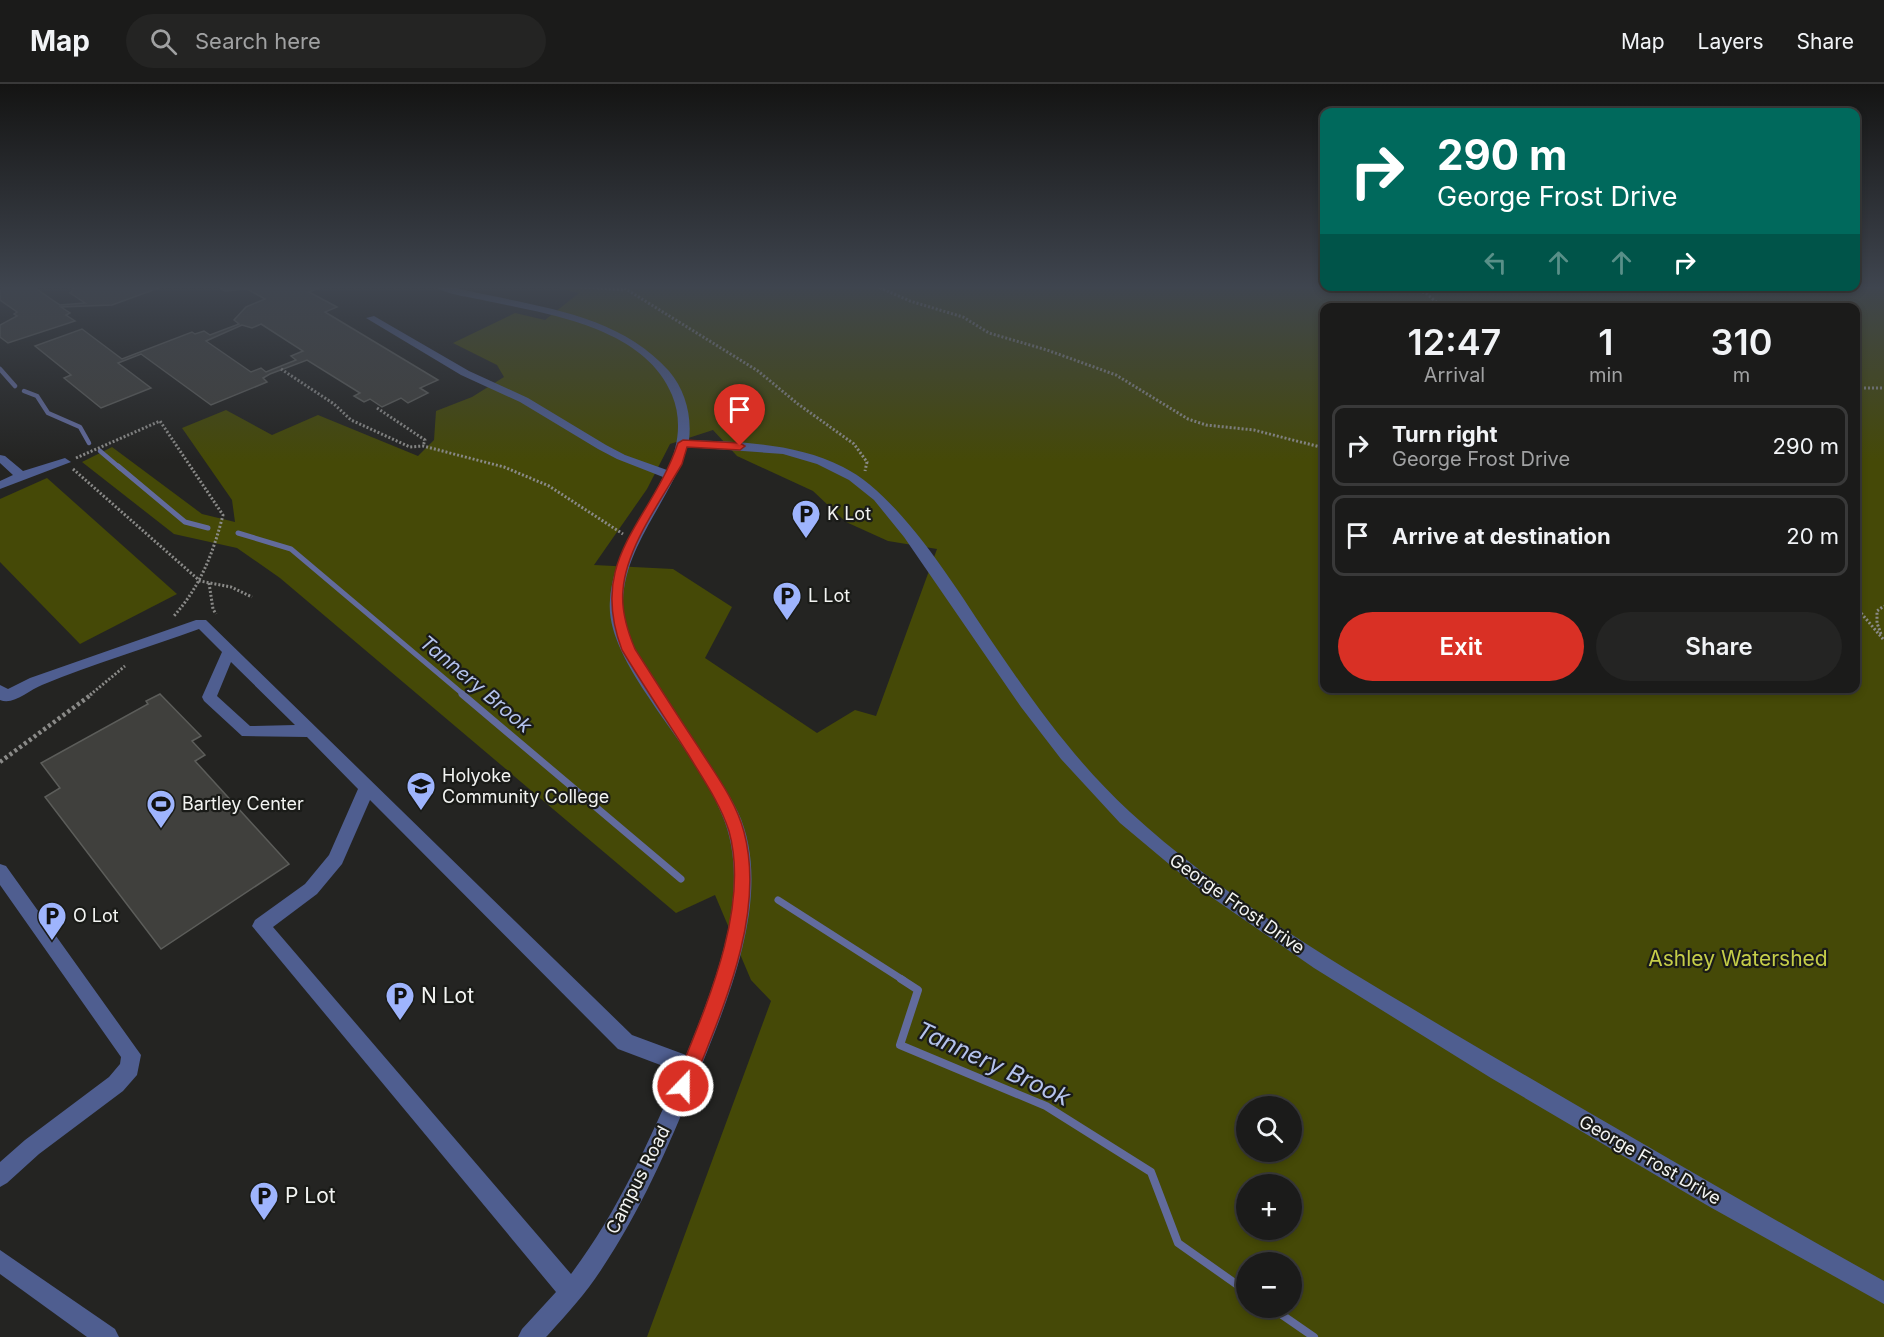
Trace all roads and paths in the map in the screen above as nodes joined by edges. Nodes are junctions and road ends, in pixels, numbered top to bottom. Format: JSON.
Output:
{"nodes":[{"id":1,"x":416,"y":344,"type":"edge"},
{"id":2,"x":633,"y":344,"type":"edge"},
{"id":3,"x":715,"y":344,"type":"edge"},
{"id":4,"x":1028,"y":344,"type":"edge"},
{"id":5,"x":280,"y":369,"type":"dead end"},
{"id":6,"x":1860,"y":388,"type":"edge"},
{"id":7,"x":1884,"y":388,"type":"edge"},
{"id":8,"x":377,"y":408,"type":"dead end"},
{"id":9,"x":683,"y":443,"type":"junction"},
{"id":10,"x":423,"y":446,"type":"junction"},
{"id":11,"x":1320,"y":447,"type":"edge"},
{"id":12,"x":81,"y":456,"type":"dead end"},
{"id":13,"x":0,"y":458,"type":"edge"},
{"id":14,"x":65,"y":462,"type":"joint"},
{"id":15,"x":670,"y":475,"type":"junction"},
{"id":16,"x":21,"y":476,"type":"junction"},
{"id":17,"x":862,"y":483,"type":"junction"},
{"id":18,"x":0,"y":485,"type":"edge"},
{"id":19,"x":623,"y":535,"type":"dead end"},
{"id":20,"x":200,"y":581,"type":"junction"},
{"id":21,"x":209,"y":583,"type":"junction"},
{"id":22,"x":252,"y":597,"type":"dead end"},
{"id":23,"x":1884,"y":606,"type":"edge"},
{"id":24,"x":1860,"y":610,"type":"edge"},
{"id":25,"x":217,"y":615,"type":"dead end"},
{"id":26,"x":171,"y":619,"type":"dead end"},
{"id":27,"x":1883,"y":640,"type":"edge"},
{"id":28,"x":229,"y":651,"type":"junction"},
{"id":29,"x":130,"y":662,"type":"dead end"},
{"id":30,"x":0,"y":690,"type":"edge"},
{"id":31,"x":311,"y":731,"type":"junction"},
{"id":32,"x":0,"y":762,"type":"edge"},
{"id":33,"x":367,"y":788,"type":"junction"},
{"id":34,"x":0,"y":871,"type":"edge"},
{"id":35,"x":691,"y":1067,"type":"junction"},
{"id":36,"x":0,"y":1176,"type":"edge"},
{"id":37,"x":0,"y":1261,"type":"edge"},
{"id":38,"x":571,"y":1292,"type":"junction"},
{"id":39,"x":1884,"y":1293,"type":"edge"},
{"id":40,"x":107,"y":1337,"type":"edge"},
{"id":41,"x":530,"y":1337,"type":"edge"}],
"edges":[{"from":1,"to":15,"type":"street"},
{"from":2,"to":9,"type":"street","name":"Campus Road"},
{"from":3,"to":17,"type":"path"},
{"from":4,"to":11,"type":"path"},
{"from":5,"to":10,"type":"path"},
{"from":6,"to":7,"type":"path"},
{"from":8,"to":10,"type":"path"},
{"from":9,"to":15,"type":"street","name":"Campus Road"},
{"from":9,"to":17,"type":"street","name":"George Frost Drive"},
{"from":10,"to":19,"type":"path"},
{"from":12,"to":20,"type":"path"},
{"from":13,"to":16,"type":"street"},
{"from":14,"to":16,"type":"street"},
{"from":14,"to":20,"type":"path"},
{"from":15,"to":35,"type":"street","name":"Campus Road"},
{"from":16,"to":18,"type":"street"},
{"from":17,"to":39,"type":"street","name":"George Frost Drive"},
{"from":20,"to":21,"type":"path"},
{"from":20,"to":26,"type":"path"},
{"from":21,"to":22,"type":"path"},
{"from":21,"to":25,"type":"path"},
{"from":23,"to":27,"type":"path"},
{"from":24,"to":27,"type":"path"},
{"from":28,"to":30,"type":"street"},
{"from":28,"to":31,"type":"street"},
{"from":28,"to":31,"type":"street"},
{"from":29,"to":32,"type":"path"},
{"from":31,"to":33,"type":"street"},
{"from":33,"to":35,"type":"street"},
{"from":33,"to":38,"type":"street"},
{"from":34,"to":36,"type":"street"},
{"from":35,"to":38,"type":"street","name":"Campus Road"},
{"from":37,"to":40,"type":"street"},
{"from":38,"to":41,"type":"street","name":"Campus Road"}]}
